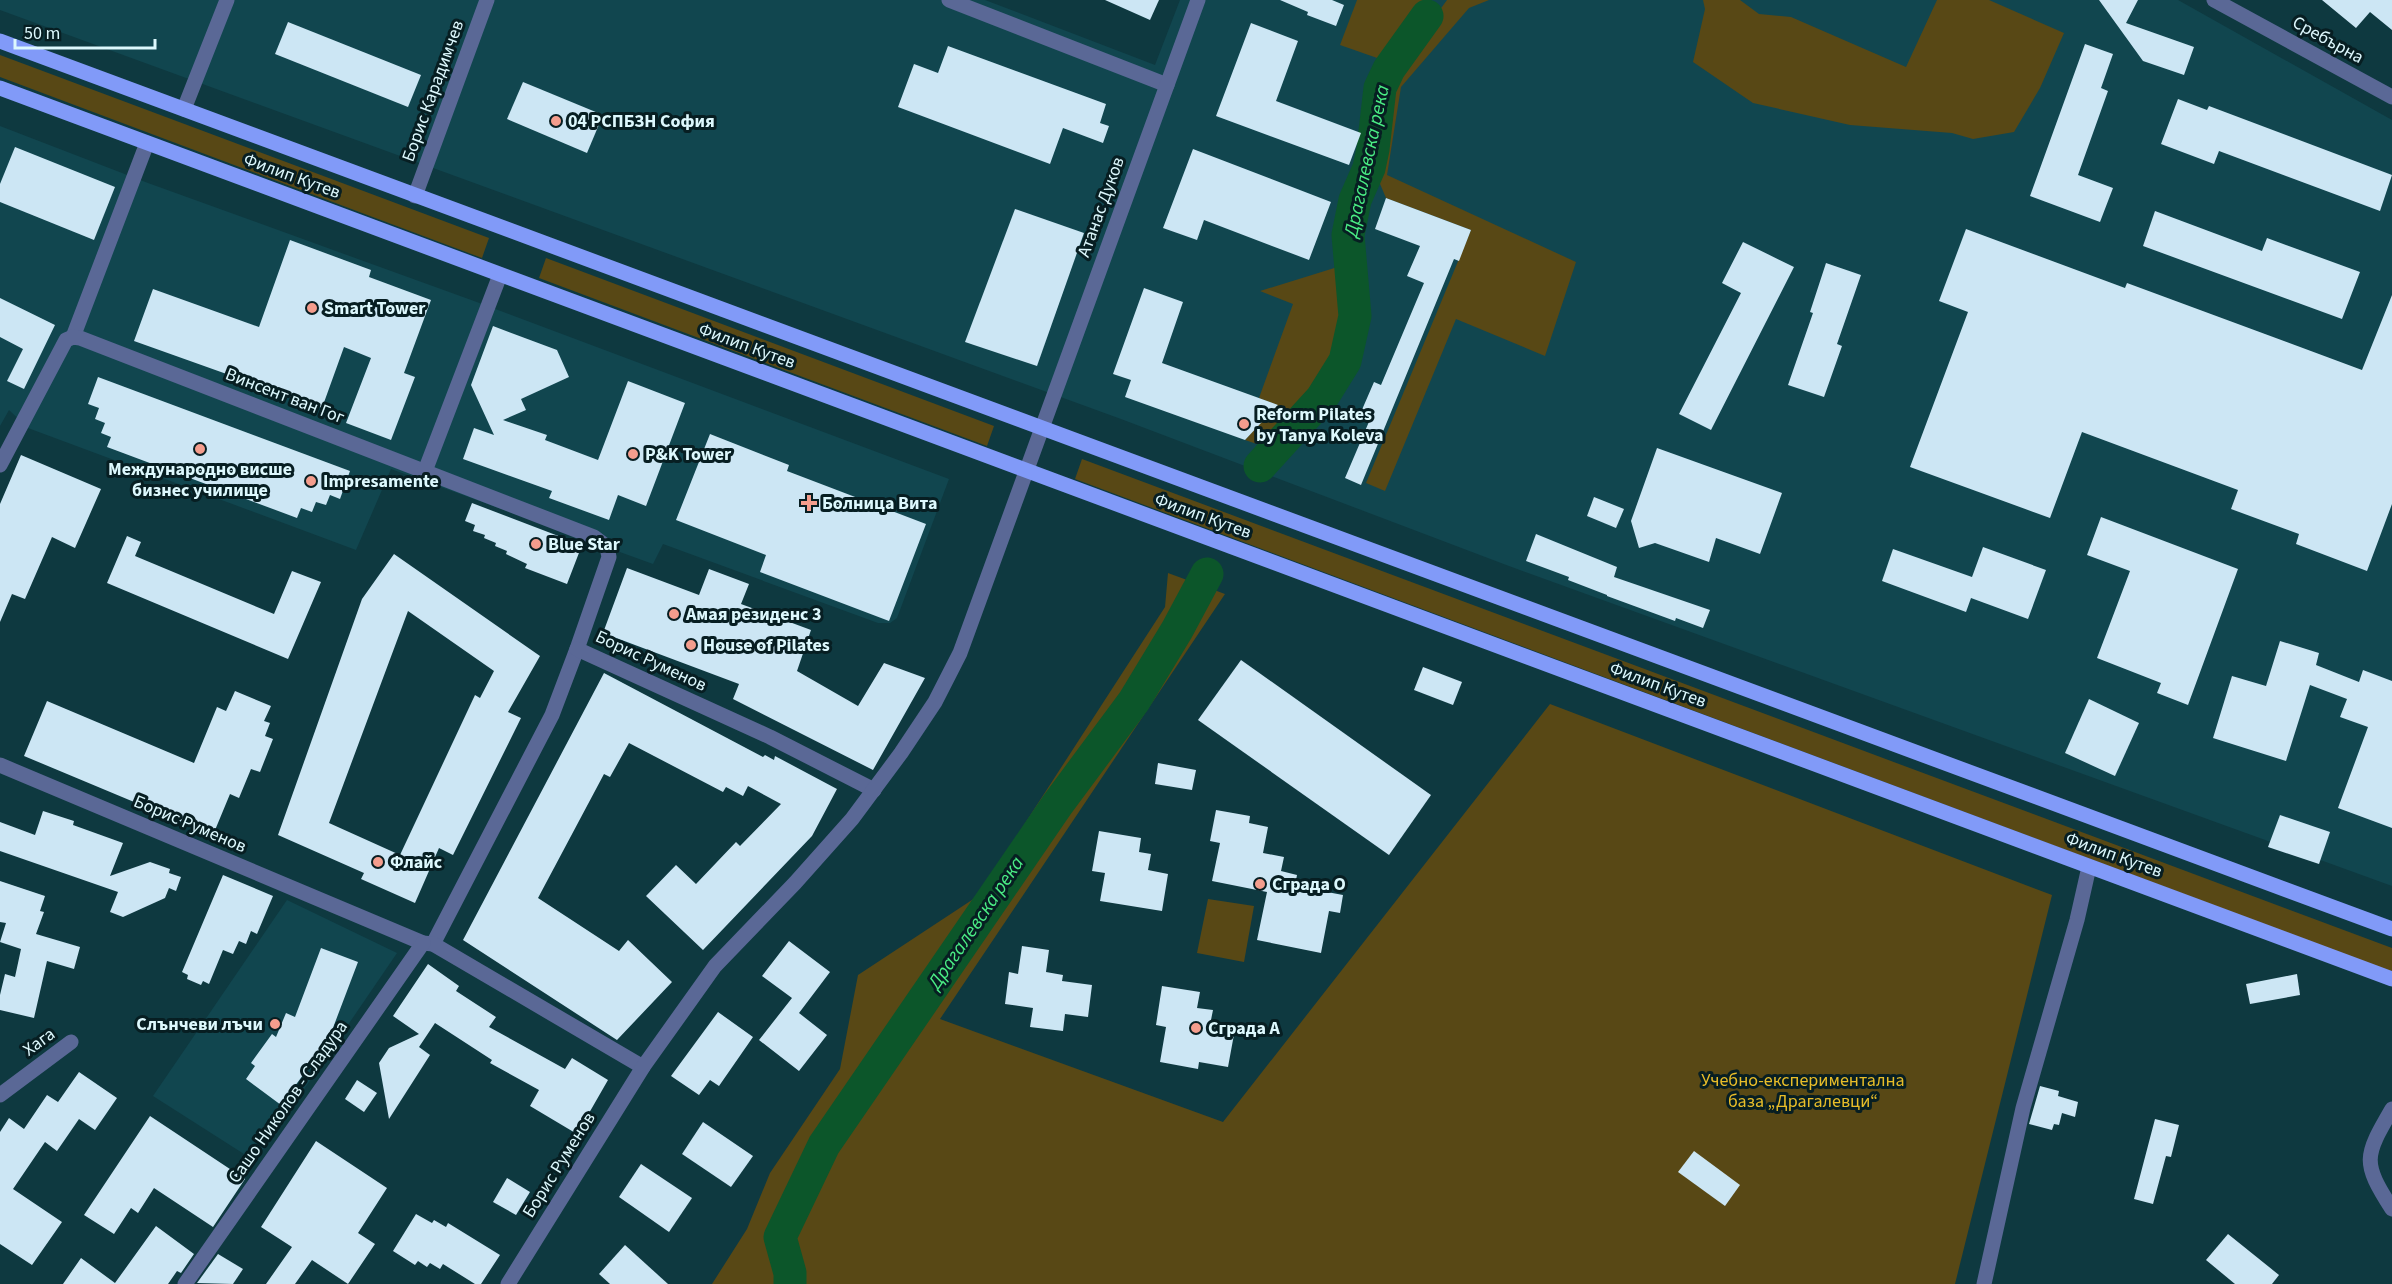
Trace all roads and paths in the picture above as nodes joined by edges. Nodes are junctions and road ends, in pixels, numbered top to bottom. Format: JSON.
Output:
{"nodes":[{"id":1,"x":227,"y":0,"type":"edge"},
{"id":2,"x":487,"y":0,"type":"edge"},
{"id":3,"x":949,"y":0,"type":"edge"},
{"id":4,"x":1198,"y":0,"type":"edge"},
{"id":5,"x":2214,"y":0,"type":"edge"},
{"id":6,"x":0,"y":41,"type":"edge"},
{"id":7,"x":1167,"y":85,"type":"junction"},
{"id":8,"x":0,"y":88,"type":"edge"},
{"id":9,"x":2392,"y":97,"type":"edge"},
{"id":10,"x":184,"y":109,"type":"junction"},
{"id":11,"x":147,"y":143,"type":"junction"},
{"id":12,"x":415,"y":196,"type":"junction"},
{"id":13,"x":500,"y":274,"type":"junction"},
{"id":14,"x":73,"y":337,"type":"junction"},
{"id":15,"x":1041,"y":428,"type":"junction"},
{"id":16,"x":0,"y":465,"type":"edge"},
{"id":17,"x":1025,"y":470,"type":"junction"},
{"id":18,"x":425,"y":471,"type":"junction"},
{"id":19,"x":577,"y":649,"type":"junction"},
{"id":20,"x":0,"y":765,"type":"edge"},
{"id":21,"x":874,"y":790,"type":"junction"},
{"id":22,"x":2089,"y":867,"type":"junction"},
{"id":23,"x":2392,"y":929,"type":"edge"},
{"id":24,"x":428,"y":943,"type":"junction"},
{"id":25,"x":2392,"y":980,"type":"edge"},
{"id":26,"x":71,"y":1042,"type":"dead end"},
{"id":27,"x":643,"y":1067,"type":"junction"},
{"id":28,"x":0,"y":1095,"type":"edge"},
{"id":29,"x":2392,"y":1109,"type":"edge"},
{"id":30,"x":2392,"y":1209,"type":"edge"},
{"id":31,"x":185,"y":1284,"type":"edge"},
{"id":32,"x":508,"y":1284,"type":"edge"},
{"id":33,"x":1984,"y":1284,"type":"edge"}],
"edges":[{"from":1,"to":10,"type":"street"},
{"from":2,"to":12,"type":"street","name":"Борис Карадимчев"},
{"from":3,"to":7,"type":"street"},
{"from":4,"to":7,"type":"street","name":"Атанас Дуков"},
{"from":5,"to":9,"type":"street","name":"Сребърна"},
{"from":6,"to":10,"type":"main road","name":"Филип Кутев"},
{"from":7,"to":15,"type":"street","name":"Атанас Дуков"},
{"from":8,"to":11,"type":"main road","name":"Филип Кутев"},
{"from":10,"to":12,"type":"main road","name":"Филип Кутев"},
{"from":11,"to":13,"type":"main road","name":"Филип Кутев"},
{"from":11,"to":14,"type":"street"},
{"from":12,"to":15,"type":"main road","name":"Филип Кутев"},
{"from":13,"to":17,"type":"main road","name":"Филип Кутев"},
{"from":13,"to":18,"type":"street"},
{"from":14,"to":16,"type":"street"},
{"from":14,"to":18,"type":"street","name":"Винсент ван Гог"},
{"from":15,"to":17,"type":"street","name":"Атанас Дуков"},
{"from":15,"to":23,"type":"main road","name":"Филип Кутев"},
{"from":17,"to":21,"type":"street","name":"Борис Руменов"},
{"from":17,"to":22,"type":"main road","name":"Филип Кутев"},
{"from":18,"to":19,"type":"street","name":"Винсент ван Гог"},
{"from":19,"to":21,"type":"street","name":"Борис Руменов"},
{"from":19,"to":24,"type":"street","name":"Борис Руменов"},
{"from":20,"to":24,"type":"street","name":"Борис Руменов"},
{"from":21,"to":27,"type":"street","name":"Борис Руменов"},
{"from":22,"to":25,"type":"main road","name":"Филип Кутев"},
{"from":22,"to":33,"type":"street"},
{"from":24,"to":27,"type":"street","name":"Борис Руменов"},
{"from":24,"to":31,"type":"street","name":"Сашо Николов - Сладура"},
{"from":26,"to":28,"type":"street","name":"Хага"},
{"from":27,"to":32,"type":"street","name":"Борис Руменов"},
{"from":29,"to":30,"type":"street"}]}
